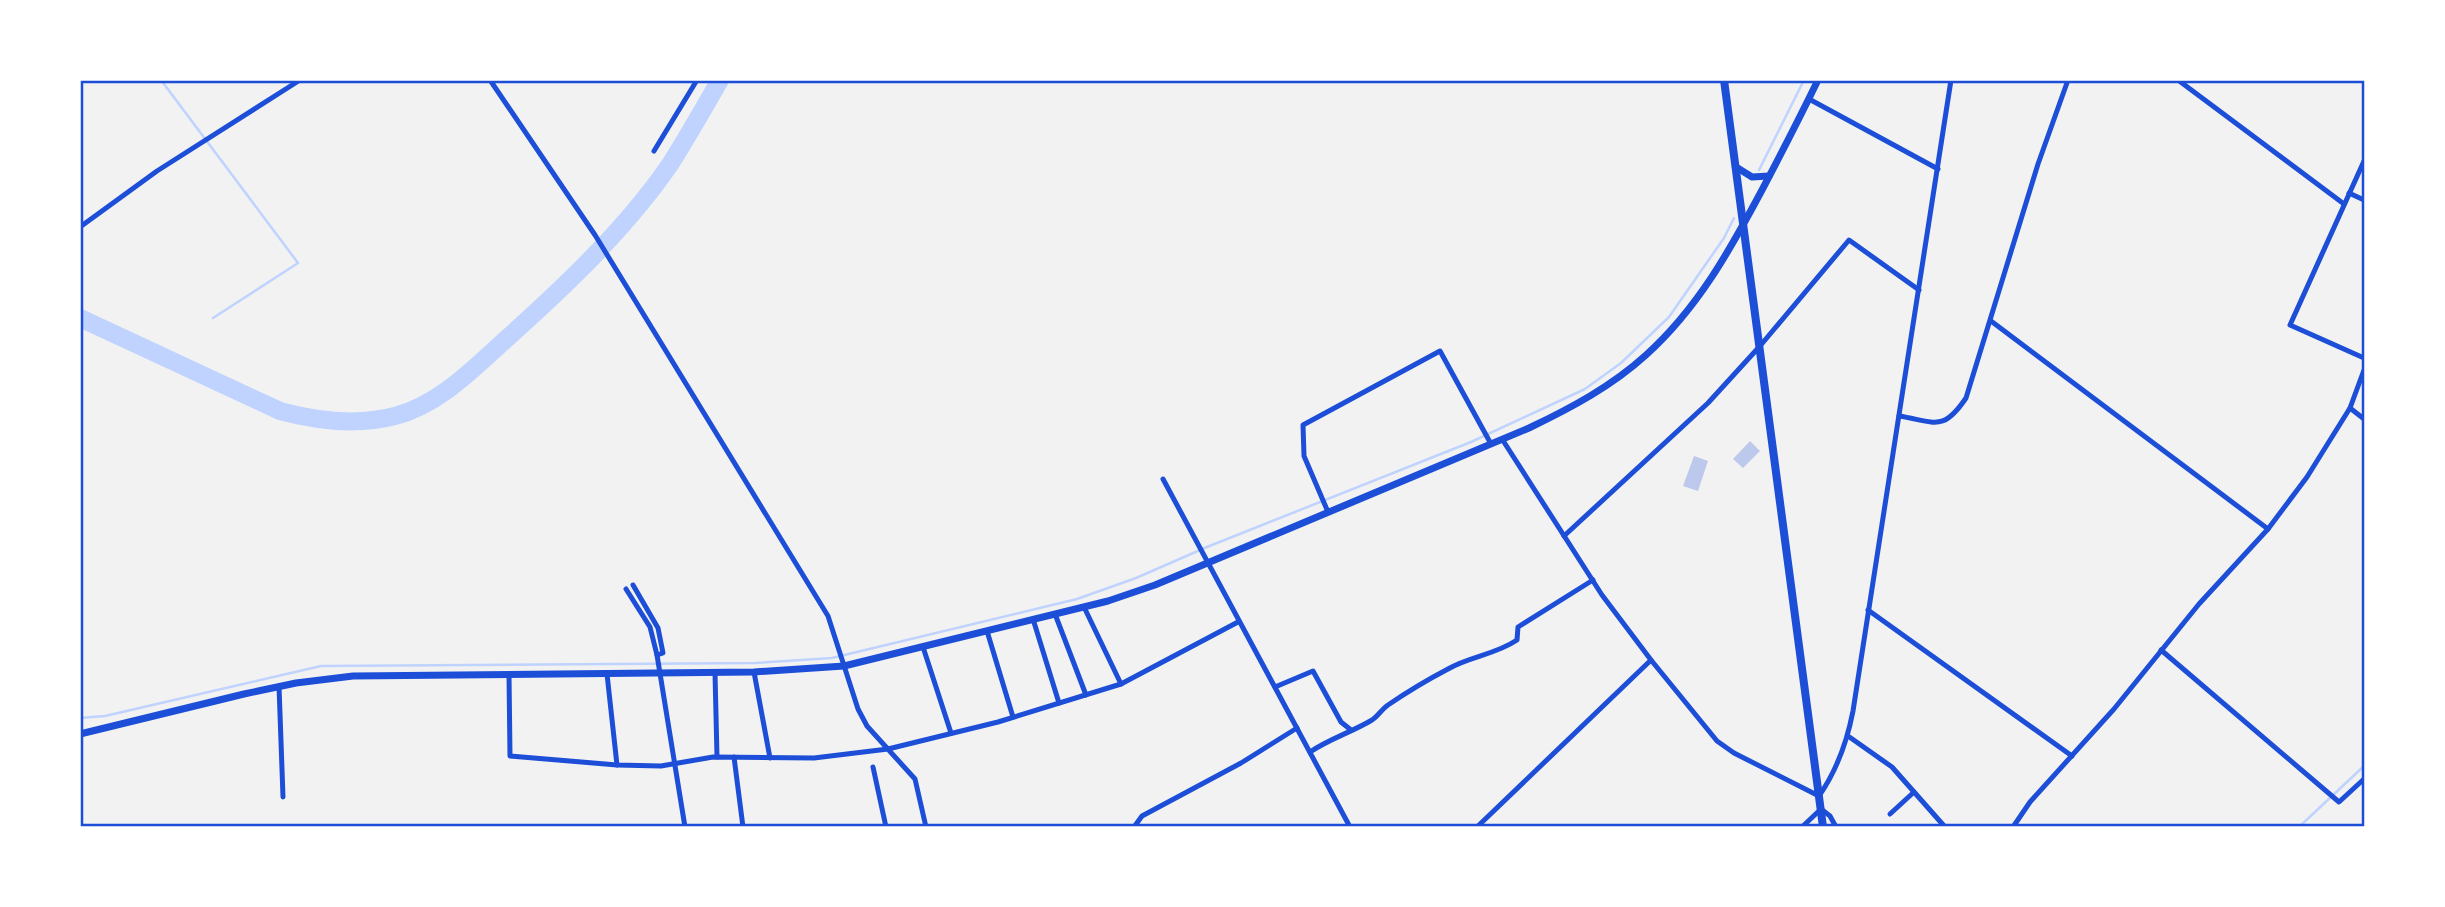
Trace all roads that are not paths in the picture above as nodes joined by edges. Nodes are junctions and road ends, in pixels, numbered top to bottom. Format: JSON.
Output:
{"nodes":[{"id":1,"x":300,"y":80,"type":"edge"},
{"id":2,"x":490,"y":80,"type":"edge"},
{"id":3,"x":698,"y":80,"type":"edge"},
{"id":4,"x":1724,"y":80,"type":"edge"},
{"id":5,"x":1818,"y":80,"type":"edge"},
{"id":6,"x":1951,"y":80,"type":"edge"},
{"id":7,"x":2068,"y":80,"type":"edge"},
{"id":8,"x":2178,"y":80,"type":"edge"},
{"id":9,"x":1809,"y":99,"type":"junction"},
{"id":10,"x":654,"y":151,"type":"dead end"},
{"id":11,"x":2364,"y":161,"type":"edge"},
{"id":12,"x":1736,"y":167,"type":"junction"},
{"id":13,"x":1938,"y":169,"type":"junction"},
{"id":14,"x":1769,"y":176,"type":"junction"},
{"id":15,"x":2349,"y":193,"type":"junction"},
{"id":16,"x":2364,"y":200,"type":"edge"},
{"id":17,"x":2344,"y":204,"type":"junction"},
{"id":18,"x":1744,"y":225,"type":"junction"},
{"id":19,"x":80,"y":227,"type":"edge"},
{"id":20,"x":1919,"y":290,"type":"junction"},
{"id":21,"x":1991,"y":321,"type":"junction"},
{"id":22,"x":1760,"y":346,"type":"junction"},
{"id":23,"x":2364,"y":358,"type":"edge"},
{"id":24,"x":2364,"y":370,"type":"edge"},
{"id":25,"x":2350,"y":408,"type":"junction"},
{"id":26,"x":1899,"y":416,"type":"junction"},
{"id":27,"x":2364,"y":419,"type":"edge"},
{"id":28,"x":1502,"y":439,"type":"junction"},
{"id":29,"x":1491,"y":444,"type":"junction"},
{"id":30,"x":1163,"y":479,"type":"dead end"},
{"id":31,"x":1328,"y":512,"type":"junction"},
{"id":32,"x":2268,"y":529,"type":"junction"},
{"id":33,"x":1564,"y":536,"type":"junction"},
{"id":34,"x":1207,"y":563,"type":"junction"},
{"id":35,"x":1593,"y":580,"type":"junction"},
{"id":36,"x":633,"y":585,"type":"dead end"},
{"id":37,"x":626,"y":589,"type":"dead end"},
{"id":38,"x":1084,"y":607,"type":"junction"},
{"id":39,"x":1868,"y":610,"type":"junction"},
{"id":40,"x":1055,"y":614,"type":"junction"},
{"id":41,"x":1033,"y":619,"type":"junction"},
{"id":42,"x":1238,"y":622,"type":"junction"},
{"id":43,"x":986,"y":631,"type":"junction"},
{"id":44,"x":923,"y":647,"type":"junction"},
{"id":45,"x":2161,"y":650,"type":"junction"},
{"id":46,"x":657,"y":655,"type":"junction"},
{"id":47,"x":1651,"y":660,"type":"junction"},
{"id":48,"x":844,"y":666,"type":"junction"},
{"id":49,"x":754,"y":672,"type":"junction"},
{"id":50,"x":659,"y":673,"type":"junction"},
{"id":51,"x":715,"y":673,"type":"junction"},
{"id":52,"x":509,"y":674,"type":"junction"},
{"id":53,"x":607,"y":674,"type":"junction"},
{"id":54,"x":1121,"y":684,"type":"junction"},
{"id":55,"x":279,"y":687,"type":"junction"},
{"id":56,"x":1275,"y":687,"type":"junction"},
{"id":57,"x":1086,"y":695,"type":"junction"},
{"id":58,"x":1059,"y":703,"type":"junction"},
{"id":59,"x":1013,"y":717,"type":"junction"},
{"id":60,"x":1297,"y":728,"type":"junction"},
{"id":61,"x":1351,"y":730,"type":"junction"},
{"id":62,"x":951,"y":733,"type":"junction"},
{"id":63,"x":80,"y":734,"type":"edge"},
{"id":64,"x":1848,"y":736,"type":"junction"},
{"id":65,"x":888,"y":749,"type":"junction"},
{"id":66,"x":1310,"y":752,"type":"junction"},
{"id":67,"x":2072,"y":756,"type":"junction"},
{"id":68,"x":717,"y":757,"type":"junction"},
{"id":69,"x":734,"y":757,"type":"junction"},
{"id":70,"x":770,"y":758,"type":"junction"},
{"id":71,"x":674,"y":762,"type":"junction"},
{"id":72,"x":617,"y":765,"type":"junction"},
{"id":73,"x":873,"y":767,"type":"dead end"},
{"id":74,"x":2364,"y":779,"type":"edge"},
{"id":75,"x":1914,"y":792,"type":"junction"},
{"id":76,"x":1819,"y":796,"type":"junction"},
{"id":77,"x":283,"y":797,"type":"dead end"},
{"id":78,"x":1821,"y":809,"type":"junction"},
{"id":79,"x":1890,"y":814,"type":"dead end"},
{"id":80,"x":685,"y":827,"type":"edge"},
{"id":81,"x":743,"y":827,"type":"edge"},
{"id":82,"x":886,"y":827,"type":"edge"},
{"id":83,"x":926,"y":827,"type":"edge"},
{"id":84,"x":1134,"y":827,"type":"edge"},
{"id":85,"x":1350,"y":827,"type":"edge"},
{"id":86,"x":1477,"y":827,"type":"edge"},
{"id":87,"x":1802,"y":827,"type":"edge"},
{"id":88,"x":1823,"y":827,"type":"edge"},
{"id":89,"x":1836,"y":827,"type":"edge"},
{"id":90,"x":1945,"y":827,"type":"edge"},
{"id":91,"x":2013,"y":827,"type":"edge"}],
"edges":[{"from":1,"to":19,"type":"street"},
{"from":2,"to":48,"type":"street"},
{"from":3,"to":10,"type":"street"},
{"from":4,"to":12,"type":"main road"},
{"from":5,"to":9,"type":"main road"},
{"from":6,"to":13,"type":"street"},
{"from":7,"to":21,"type":"street"},
{"from":8,"to":17,"type":"street"},
{"from":9,"to":13,"type":"street"},
{"from":9,"to":14,"type":"main road"},
{"from":11,"to":15,"type":"street"},
{"from":12,"to":14,"type":"main road"},
{"from":12,"to":18,"type":"main road"},
{"from":13,"to":20,"type":"street"},
{"from":14,"to":18,"type":"main road"},
{"from":15,"to":16,"type":"street"},
{"from":15,"to":17,"type":"street"},
{"from":17,"to":23,"type":"street"},
{"from":18,"to":22,"type":"main road"},
{"from":18,"to":28,"type":"main road"},
{"from":20,"to":22,"type":"street"},
{"from":20,"to":26,"type":"street"},
{"from":21,"to":26,"type":"street"},
{"from":21,"to":32,"type":"street"},
{"from":22,"to":33,"type":"street"},
{"from":22,"to":76,"type":"main road"},
{"from":24,"to":25,"type":"street"},
{"from":25,"to":27,"type":"street"},
{"from":25,"to":32,"type":"street"},
{"from":26,"to":39,"type":"street"},
{"from":28,"to":29,"type":"main road"},
{"from":28,"to":33,"type":"street"},
{"from":29,"to":31,"type":"main road"},
{"from":29,"to":31,"type":"street"},
{"from":30,"to":34,"type":"street"},
{"from":31,"to":34,"type":"main road"},
{"from":32,"to":45,"type":"street"},
{"from":33,"to":35,"type":"street"},
{"from":34,"to":38,"type":"main road"},
{"from":34,"to":42,"type":"street"},
{"from":35,"to":47,"type":"street"},
{"from":35,"to":61,"type":"street"},
{"from":36,"to":46,"type":"street"},
{"from":37,"to":46,"type":"street"},
{"from":38,"to":40,"type":"main road"},
{"from":38,"to":54,"type":"street"},
{"from":39,"to":64,"type":"street"},
{"from":39,"to":67,"type":"street"},
{"from":40,"to":41,"type":"main road"},
{"from":40,"to":57,"type":"street"},
{"from":41,"to":43,"type":"main road"},
{"from":41,"to":58,"type":"street"},
{"from":42,"to":54,"type":"street"},
{"from":42,"to":56,"type":"street"},
{"from":43,"to":44,"type":"main road"},
{"from":43,"to":59,"type":"street"},
{"from":44,"to":48,"type":"main road"},
{"from":44,"to":62,"type":"street"},
{"from":45,"to":67,"type":"street"},
{"from":45,"to":74,"type":"street"},
{"from":46,"to":50,"type":"street"},
{"from":47,"to":76,"type":"street"},
{"from":47,"to":86,"type":"street"},
{"from":48,"to":49,"type":"main road"},
{"from":48,"to":65,"type":"street"},
{"from":49,"to":51,"type":"main road"},
{"from":49,"to":70,"type":"street"},
{"from":50,"to":51,"type":"main road"},
{"from":50,"to":53,"type":"main road"},
{"from":50,"to":71,"type":"street"},
{"from":51,"to":68,"type":"street"},
{"from":52,"to":53,"type":"main road"},
{"from":52,"to":55,"type":"main road"},
{"from":52,"to":72,"type":"street"},
{"from":53,"to":72,"type":"street"},
{"from":54,"to":57,"type":"street"},
{"from":55,"to":63,"type":"main road"},
{"from":55,"to":77,"type":"street"},
{"from":56,"to":60,"type":"street"},
{"from":56,"to":61,"type":"street"},
{"from":57,"to":58,"type":"street"},
{"from":58,"to":59,"type":"street"},
{"from":59,"to":62,"type":"street"},
{"from":60,"to":66,"type":"street"},
{"from":60,"to":84,"type":"street"},
{"from":61,"to":66,"type":"street"},
{"from":62,"to":65,"type":"street"},
{"from":64,"to":75,"type":"street"},
{"from":64,"to":76,"type":"street"},
{"from":65,"to":70,"type":"street"},
{"from":65,"to":83,"type":"street"},
{"from":66,"to":85,"type":"street"},
{"from":67,"to":91,"type":"street"},
{"from":68,"to":69,"type":"street"},
{"from":68,"to":71,"type":"street"},
{"from":69,"to":70,"type":"street"},
{"from":69,"to":81,"type":"street"},
{"from":71,"to":72,"type":"street"},
{"from":71,"to":80,"type":"street"},
{"from":73,"to":82,"type":"street"},
{"from":75,"to":79,"type":"street"},
{"from":75,"to":90,"type":"street"},
{"from":76,"to":78,"type":"main road"},
{"from":78,"to":87,"type":"street"},
{"from":78,"to":88,"type":"main road"},
{"from":78,"to":89,"type":"street"}]}
